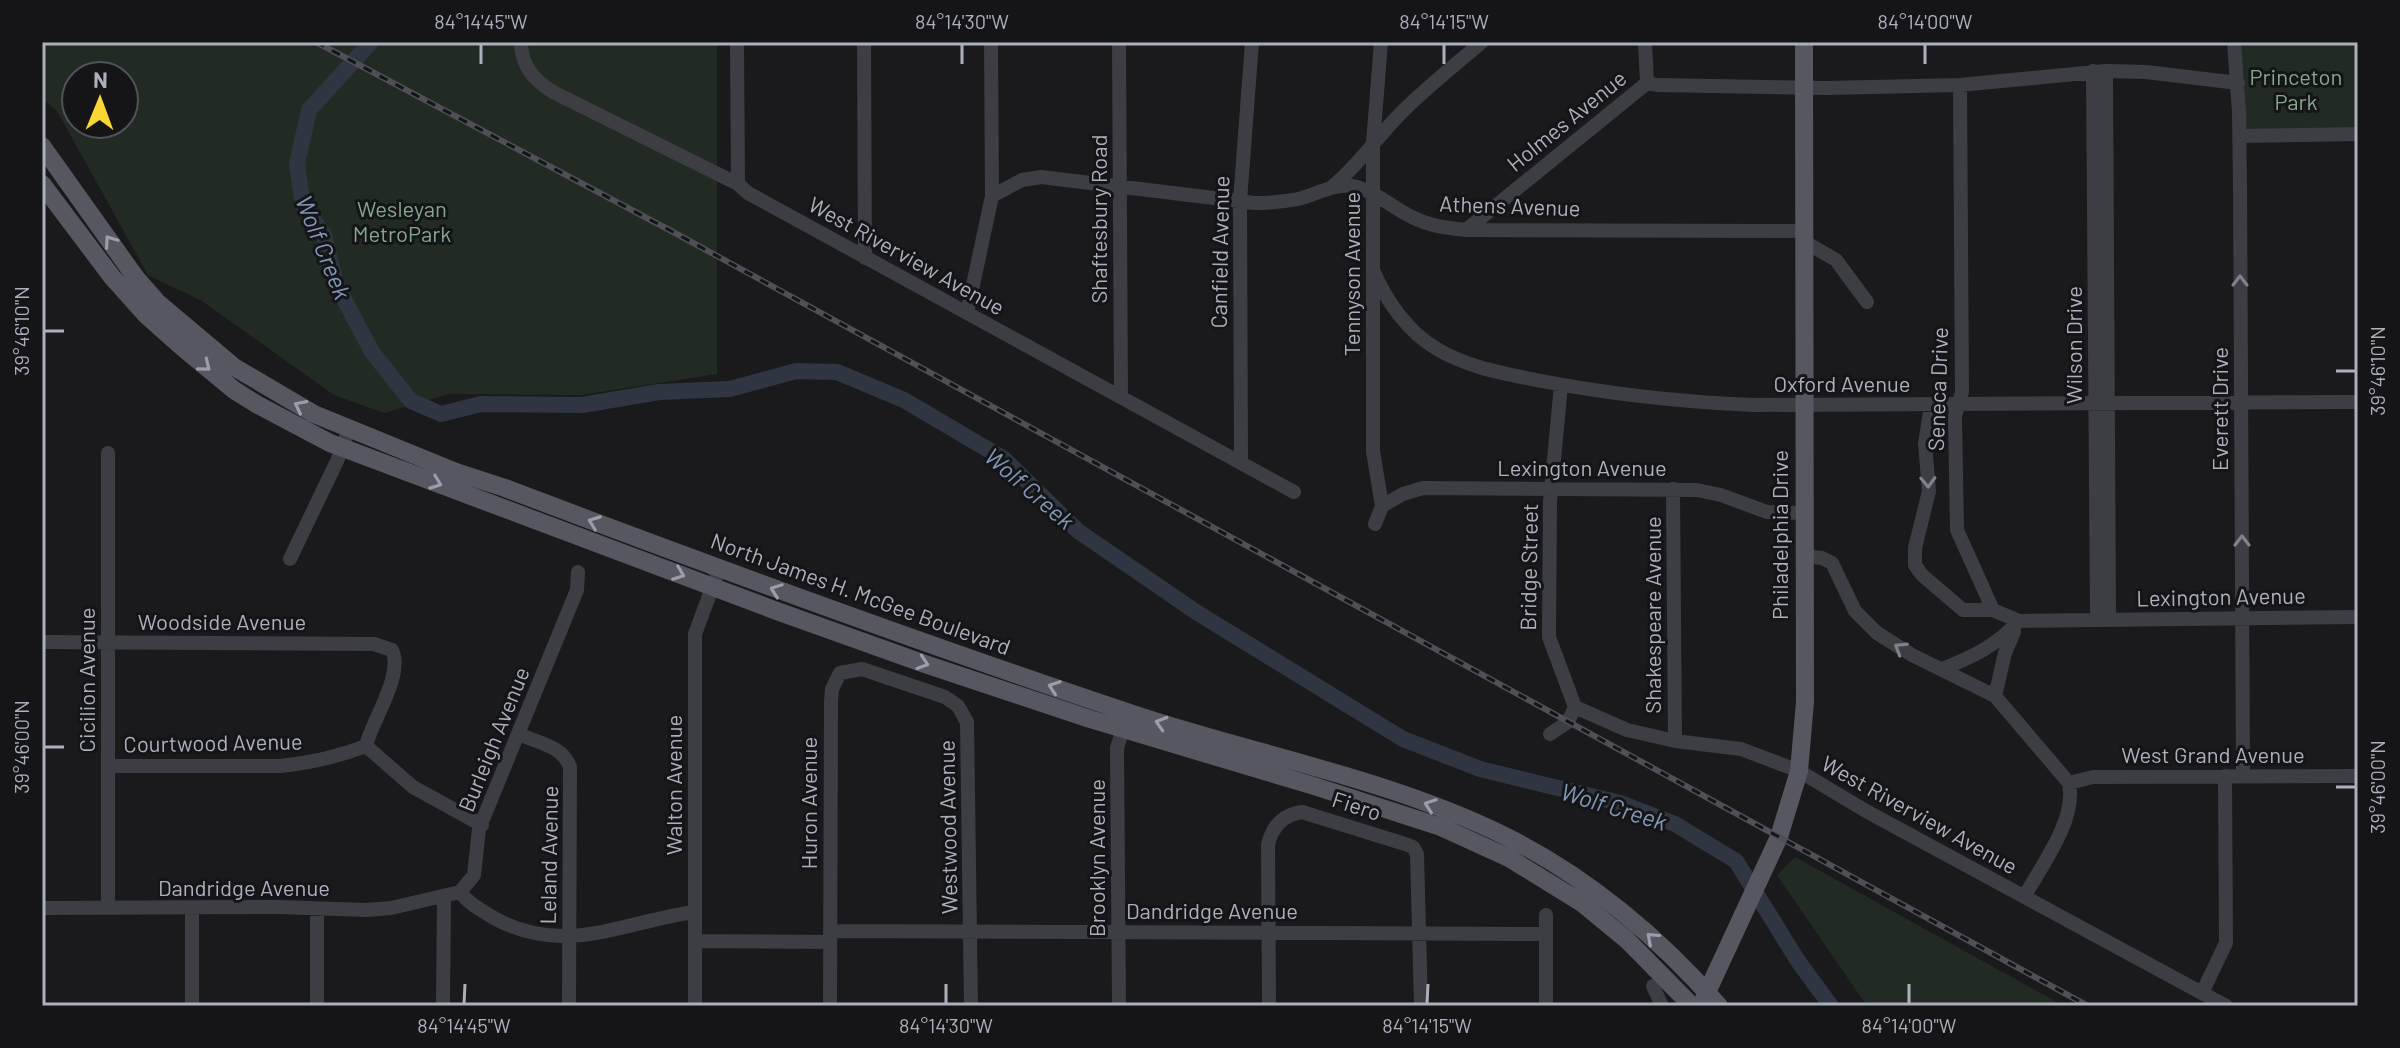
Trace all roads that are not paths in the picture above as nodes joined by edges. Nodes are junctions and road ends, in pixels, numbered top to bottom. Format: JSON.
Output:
{"nodes":[{"id":1,"x":521,"y":42,"type":"edge"},
{"id":2,"x":737,"y":42,"type":"edge"},
{"id":3,"x":864,"y":42,"type":"edge"},
{"id":4,"x":991,"y":42,"type":"edge"},
{"id":5,"x":1119,"y":42,"type":"edge"},
{"id":6,"x":1252,"y":42,"type":"edge"},
{"id":7,"x":1381,"y":42,"type":"edge"},
{"id":8,"x":1482,"y":42,"type":"edge"},
{"id":9,"x":1645,"y":42,"type":"edge"},
{"id":10,"x":1804,"y":42,"type":"edge"},
{"id":11,"x":2234,"y":42,"type":"edge"},
{"id":12,"x":2100,"y":71,"type":"junction"},
{"id":13,"x":1647,"y":83,"type":"junction"},
{"id":14,"x":2238,"y":83,"type":"junction"},
{"id":15,"x":1960,"y":85,"type":"junction"},
{"id":16,"x":1804,"y":86,"type":"junction"},
{"id":17,"x":2358,"y":134,"type":"edge"},
{"id":18,"x":2239,"y":136,"type":"junction"},
{"id":19,"x":1373,"y":143,"type":"junction"},
{"id":20,"x":42,"y":146,"type":"edge"},
{"id":21,"x":42,"y":184,"type":"edge"},
{"id":22,"x":738,"y":184,"type":"junction"},
{"id":23,"x":1119,"y":185,"type":"junction"},
{"id":24,"x":1332,"y":187,"type":"junction"},
{"id":25,"x":1374,"y":194,"type":"junction"},
{"id":26,"x":992,"y":196,"type":"junction"},
{"id":27,"x":1240,"y":201,"type":"junction"},
{"id":28,"x":1466,"y":230,"type":"junction"},
{"id":29,"x":1805,"y":236,"type":"junction"},
{"id":30,"x":865,"y":258,"type":"junction"},
{"id":31,"x":1373,"y":270,"type":"junction"},
{"id":32,"x":1867,"y":302,"type":"dead end"},
{"id":33,"x":967,"y":313,"type":"junction"},
{"id":34,"x":1561,"y":385,"type":"junction"},
{"id":35,"x":1121,"y":397,"type":"junction"},
{"id":36,"x":2358,"y":402,"type":"edge"},
{"id":37,"x":2241,"y":403,"type":"junction"},
{"id":38,"x":2102,"y":404,"type":"junction"},
{"id":39,"x":1931,"y":405,"type":"junction"},
{"id":40,"x":1958,"y":405,"type":"junction"},
{"id":41,"x":1803,"y":406,"type":"junction"},
{"id":42,"x":349,"y":429,"type":"junction"},
{"id":43,"x":342,"y":447,"type":"junction"},
{"id":44,"x":108,"y":453,"type":"dead end"},
{"id":45,"x":1241,"y":462,"type":"junction"},
{"id":46,"x":1552,"y":489,"type":"junction"},
{"id":47,"x":1673,"y":489,"type":"junction"},
{"id":48,"x":1294,"y":492,"type":"dead end"},
{"id":49,"x":1382,"y":506,"type":"junction"},
{"id":50,"x":1803,"y":513,"type":"junction"},
{"id":51,"x":1375,"y":524,"type":"dead end"},
{"id":52,"x":1804,"y":556,"type":"junction"},
{"id":53,"x":290,"y":559,"type":"dead end"},
{"id":54,"x":578,"y":572,"type":"dead end"},
{"id":55,"x":715,"y":578,"type":"junction"},
{"id":56,"x":1993,"y":610,"type":"junction"},
{"id":57,"x":2358,"y":617,"type":"edge"},
{"id":58,"x":2103,"y":619,"type":"junction"},
{"id":59,"x":2243,"y":619,"type":"junction"},
{"id":60,"x":2019,"y":621,"type":"junction"},
{"id":61,"x":42,"y":642,"type":"edge"},
{"id":62,"x":108,"y":642,"type":"junction"},
{"id":63,"x":1942,"y":669,"type":"junction"},
{"id":64,"x":906,"y":684,"type":"joint"},
{"id":65,"x":1995,"y":696,"type":"junction"},
{"id":66,"x":1575,"y":707,"type":"junction"},
{"id":67,"x":1126,"y":720,"type":"junction"},
{"id":68,"x":519,"y":734,"type":"junction"},
{"id":69,"x":1550,"y":734,"type":"dead end"},
{"id":70,"x":1675,"y":741,"type":"junction"},
{"id":71,"x":366,"y":746,"type":"junction"},
{"id":72,"x":108,"y":766,"type":"junction"},
{"id":73,"x":1799,"y":771,"type":"junction"},
{"id":74,"x":2225,"y":776,"type":"junction"},
{"id":75,"x":2243,"y":776,"type":"junction"},
{"id":76,"x":2358,"y":776,"type":"edge"},
{"id":77,"x":2069,"y":783,"type":"junction"},
{"id":78,"x":482,"y":825,"type":"junction"},
{"id":79,"x":460,"y":892,"type":"junction"},
{"id":80,"x":444,"y":896,"type":"junction"},
{"id":81,"x":2024,"y":897,"type":"junction"},
{"id":82,"x":42,"y":908,"type":"edge"},
{"id":83,"x":108,"y":908,"type":"junction"},
{"id":84,"x":192,"y":909,"type":"junction"},
{"id":85,"x":317,"y":909,"type":"junction"},
{"id":86,"x":694,"y":912,"type":"junction"},
{"id":87,"x":1546,"y":915,"type":"dead end"},
{"id":88,"x":970,"y":932,"type":"junction"},
{"id":89,"x":1118,"y":932,"type":"junction"},
{"id":90,"x":1269,"y":933,"type":"junction"},
{"id":91,"x":1420,"y":934,"type":"junction"},
{"id":92,"x":1546,"y":934,"type":"junction"},
{"id":93,"x":830,"y":937,"type":"junction"},
{"id":94,"x":569,"y":938,"type":"junction"},
{"id":95,"x":695,"y":941,"type":"junction"},
{"id":96,"x":1653,"y":986,"type":"dead end"},
{"id":97,"x":2202,"y":993,"type":"junction"},
{"id":98,"x":1709,"y":1002,"type":"edge"},
{"id":99,"x":192,"y":1006,"type":"edge"},
{"id":100,"x":317,"y":1006,"type":"edge"},
{"id":101,"x":443,"y":1006,"type":"edge"},
{"id":102,"x":569,"y":1006,"type":"edge"},
{"id":103,"x":695,"y":1006,"type":"edge"},
{"id":104,"x":830,"y":1006,"type":"edge"},
{"id":105,"x":971,"y":1006,"type":"edge"},
{"id":106,"x":1119,"y":1006,"type":"edge"},
{"id":107,"x":1269,"y":1006,"type":"edge"},
{"id":108,"x":1421,"y":1006,"type":"edge"},
{"id":109,"x":1546,"y":1006,"type":"edge"},
{"id":110,"x":1662,"y":1006,"type":"edge"},
{"id":111,"x":1692,"y":1006,"type":"edge"},
{"id":112,"x":2226,"y":1006,"type":"edge"}],
"edges":[{"from":1,"to":22,"type":"street","name":"West Riverview Avenue"},
{"from":2,"to":22,"type":"street"},
{"from":3,"to":30,"type":"street"},
{"from":4,"to":26,"type":"street"},
{"from":5,"to":23,"type":"street","name":"Shaftesbury Road"},
{"from":6,"to":27,"type":"street","name":"Canfield Avenue"},
{"from":7,"to":19,"type":"street","name":"Tennyson Avenue"},
{"from":8,"to":19,"type":"street"},
{"from":9,"to":13,"type":"street"},
{"from":10,"to":16,"type":"main road","name":"Philadelphia Drive"},
{"from":11,"to":14,"type":"street","name":"Everett Drive"},
{"from":12,"to":14,"type":"street","name":"Holmes Avenue"},
{"from":12,"to":15,"type":"street","name":"Holmes Avenue"},
{"from":12,"to":38,"type":"street","name":"Wilson Drive"},
{"from":13,"to":16,"type":"street","name":"Holmes Avenue"},
{"from":13,"to":28,"type":"street","name":"Holmes Avenue"},
{"from":14,"to":18,"type":"street","name":"Everett Drive"},
{"from":15,"to":16,"type":"street","name":"Holmes Avenue"},
{"from":15,"to":40,"type":"street","name":"Seneca Drive"},
{"from":16,"to":29,"type":"main road","name":"Philadelphia Drive"},
{"from":17,"to":18,"type":"street"},
{"from":37,"to":18,"type":"street","name":"Everett Drive","one_way":true},
{"from":19,"to":24,"type":"street"},
{"from":19,"to":25,"type":"street","name":"Tennyson Avenue"},
{"from":42,"to":20,"type":"main road","name":"North James H. McGee Boulevard","one_way":true},
{"from":21,"to":43,"type":"main road","name":"North James H. McGee Boulevard","one_way":true},
{"from":22,"to":30,"type":"street","name":"West Riverview Avenue"},
{"from":23,"to":26,"type":"street","name":"Athens Avenue"},
{"from":23,"to":27,"type":"street","name":"Athens Avenue"},
{"from":23,"to":35,"type":"street","name":"Shaftesbury Road"},
{"from":24,"to":25,"type":"street","name":"Athens Avenue"},
{"from":24,"to":27,"type":"street","name":"Athens Avenue"},
{"from":25,"to":28,"type":"street","name":"Athens Avenue"},
{"from":25,"to":31,"type":"street","name":"Tennyson Avenue"},
{"from":26,"to":33,"type":"street"},
{"from":27,"to":45,"type":"street","name":"Canfield Avenue"},
{"from":28,"to":29,"type":"street","name":"Athens Avenue"},
{"from":29,"to":32,"type":"street"},
{"from":29,"to":41,"type":"main road","name":"Philadelphia Drive"},
{"from":30,"to":33,"type":"street","name":"West Riverview Avenue"},
{"from":31,"to":34,"type":"street","name":"Oxford Avenue"},
{"from":31,"to":49,"type":"street","name":"Tennyson Avenue"},
{"from":33,"to":35,"type":"street","name":"West Riverview Avenue"},
{"from":34,"to":41,"type":"street","name":"Oxford Avenue"},
{"from":34,"to":46,"type":"street","name":"Bridge Street"},
{"from":35,"to":45,"type":"street","name":"West Riverview Avenue"},
{"from":36,"to":37,"type":"street","name":"Oxford Avenue"},
{"from":37,"to":38,"type":"street","name":"Oxford Avenue"},
{"from":59,"to":37,"type":"street","name":"Everett Drive","one_way":true},
{"from":38,"to":40,"type":"street","name":"Oxford Avenue"},
{"from":38,"to":58,"type":"street","name":"Wilson Drive"},
{"from":39,"to":40,"type":"street","name":"Oxford Avenue"},
{"from":39,"to":41,"type":"street","name":"Oxford Avenue"},
{"from":39,"to":56,"type":"street","one_way":true},
{"from":40,"to":56,"type":"street","name":"Seneca Drive"},
{"from":41,"to":50,"type":"main road","name":"Philadelphia Drive"},
{"from":42,"to":43,"type":"street"},
{"from":55,"to":42,"type":"main road","name":"North James H. McGee Boulevard","one_way":true},
{"from":43,"to":53,"type":"street"},
{"from":43,"to":55,"type":"main road","name":"North James H. McGee Boulevard","one_way":true},
{"from":44,"to":62,"type":"street","name":"Cicilion Avenue"},
{"from":45,"to":48,"type":"street","name":"West Riverview Avenue"},
{"from":46,"to":47,"type":"street","name":"Lexington Avenue"},
{"from":46,"to":49,"type":"street","name":"Lexington Avenue"},
{"from":46,"to":66,"type":"street","name":"Bridge Street"},
{"from":47,"to":50,"type":"street","name":"Lexington Avenue"},
{"from":47,"to":70,"type":"street","name":"Shakespeare Avenue"},
{"from":49,"to":51,"type":"street"},
{"from":50,"to":52,"type":"main road","name":"Philadelphia Drive"},
{"from":63,"to":52,"type":"street","one_way":true},
{"from":52,"to":73,"type":"main road","name":"Philadelphia Drive"},
{"from":54,"to":68,"type":"street","name":"Burleigh Avenue"},
{"from":55,"to":67,"type":"main road","name":"North James H. McGee Boulevard"},
{"from":55,"to":86,"type":"street","name":"Walton Avenue"},
{"from":56,"to":60,"type":"street"},
{"from":57,"to":59,"type":"street","name":"Lexington Avenue"},
{"from":58,"to":59,"type":"street","name":"Lexington Avenue"},
{"from":58,"to":60,"type":"street","name":"Lexington Avenue"},
{"from":59,"to":75,"type":"street","name":"Everett Drive"},
{"from":60,"to":63,"type":"street"},
{"from":60,"to":65,"type":"street"},
{"from":61,"to":62,"type":"street","name":"Woodside Avenue"},
{"from":62,"to":71,"type":"street","name":"Woodside Avenue"},
{"from":62,"to":72,"type":"street","name":"Cicilion Avenue"},
{"from":63,"to":65,"type":"street"},
{"from":64,"to":88,"type":"street","name":"Westwood Avenue"},
{"from":64,"to":93,"type":"street","name":"Huron Avenue"},
{"from":65,"to":77,"type":"street"},
{"from":66,"to":69,"type":"street"},
{"from":66,"to":70,"type":"street","name":"West Riverview Avenue"},
{"from":67,"to":89,"type":"street","name":"Brooklyn Avenue"},
{"from":98,"to":67,"type":"main road","name":"North James H. McGee Boulevard","one_way":true},
{"from":67,"to":111,"type":"main road","name":"North James H. McGee Boulevard"},
{"from":68,"to":78,"type":"street","name":"Burleigh Avenue"},
{"from":68,"to":94,"type":"street","name":"Leland Avenue"},
{"from":70,"to":73,"type":"street","name":"West Riverview Avenue"},
{"from":71,"to":72,"type":"street","name":"Courtwood Avenue"},
{"from":71,"to":78,"type":"street"},
{"from":72,"to":83,"type":"street","name":"Cicilion Avenue"},
{"from":73,"to":81,"type":"street","name":"West Riverview Avenue"},
{"from":73,"to":98,"type":"main road","name":"Philadelphia Drive"},
{"from":74,"to":75,"type":"street","name":"West Grand Avenue"},
{"from":74,"to":77,"type":"street","name":"West Grand Avenue"},
{"from":74,"to":97,"type":"street"},
{"from":75,"to":76,"type":"street","name":"West Grand Avenue"},
{"from":77,"to":81,"type":"street"},
{"from":78,"to":79,"type":"street","name":"Burleigh Avenue"},
{"from":79,"to":80,"type":"street"},
{"from":79,"to":94,"type":"street"},
{"from":80,"to":85,"type":"street","name":"Dandridge Avenue"},
{"from":80,"to":101,"type":"street"},
{"from":81,"to":97,"type":"street","name":"West Riverview Avenue"},
{"from":82,"to":83,"type":"street","name":"Dandridge Avenue"},
{"from":83,"to":84,"type":"street","name":"Dandridge Avenue"},
{"from":84,"to":85,"type":"street","name":"Dandridge Avenue"},
{"from":84,"to":99,"type":"street"},
{"from":85,"to":100,"type":"street"},
{"from":86,"to":94,"type":"street"},
{"from":86,"to":95,"type":"street","name":"Walton Avenue"},
{"from":87,"to":92,"type":"street"},
{"from":88,"to":89,"type":"street","name":"Dandridge Avenue"},
{"from":88,"to":93,"type":"street","name":"Dandridge Avenue"},
{"from":88,"to":105,"type":"street","name":"Westwood Avenue"},
{"from":89,"to":90,"type":"street","name":"Dandridge Avenue"},
{"from":89,"to":106,"type":"street","name":"Brooklyn Avenue"},
{"from":90,"to":91,"type":"street","name":"Dandridge Avenue"},
{"from":90,"to":91,"type":"street","name":"Fiero"},
{"from":90,"to":107,"type":"street"},
{"from":91,"to":92,"type":"street","name":"Dandridge Avenue"},
{"from":91,"to":108,"type":"street"},
{"from":92,"to":109,"type":"street"},
{"from":93,"to":95,"type":"street","name":"Dandridge Avenue"},
{"from":93,"to":104,"type":"street","name":"Huron Avenue"},
{"from":94,"to":102,"type":"street","name":"Leland Avenue"},
{"from":95,"to":103,"type":"street","name":"Walton Avenue"},
{"from":96,"to":110,"type":"street"},
{"from":97,"to":112,"type":"street","name":"West Riverview Avenue"}]}
